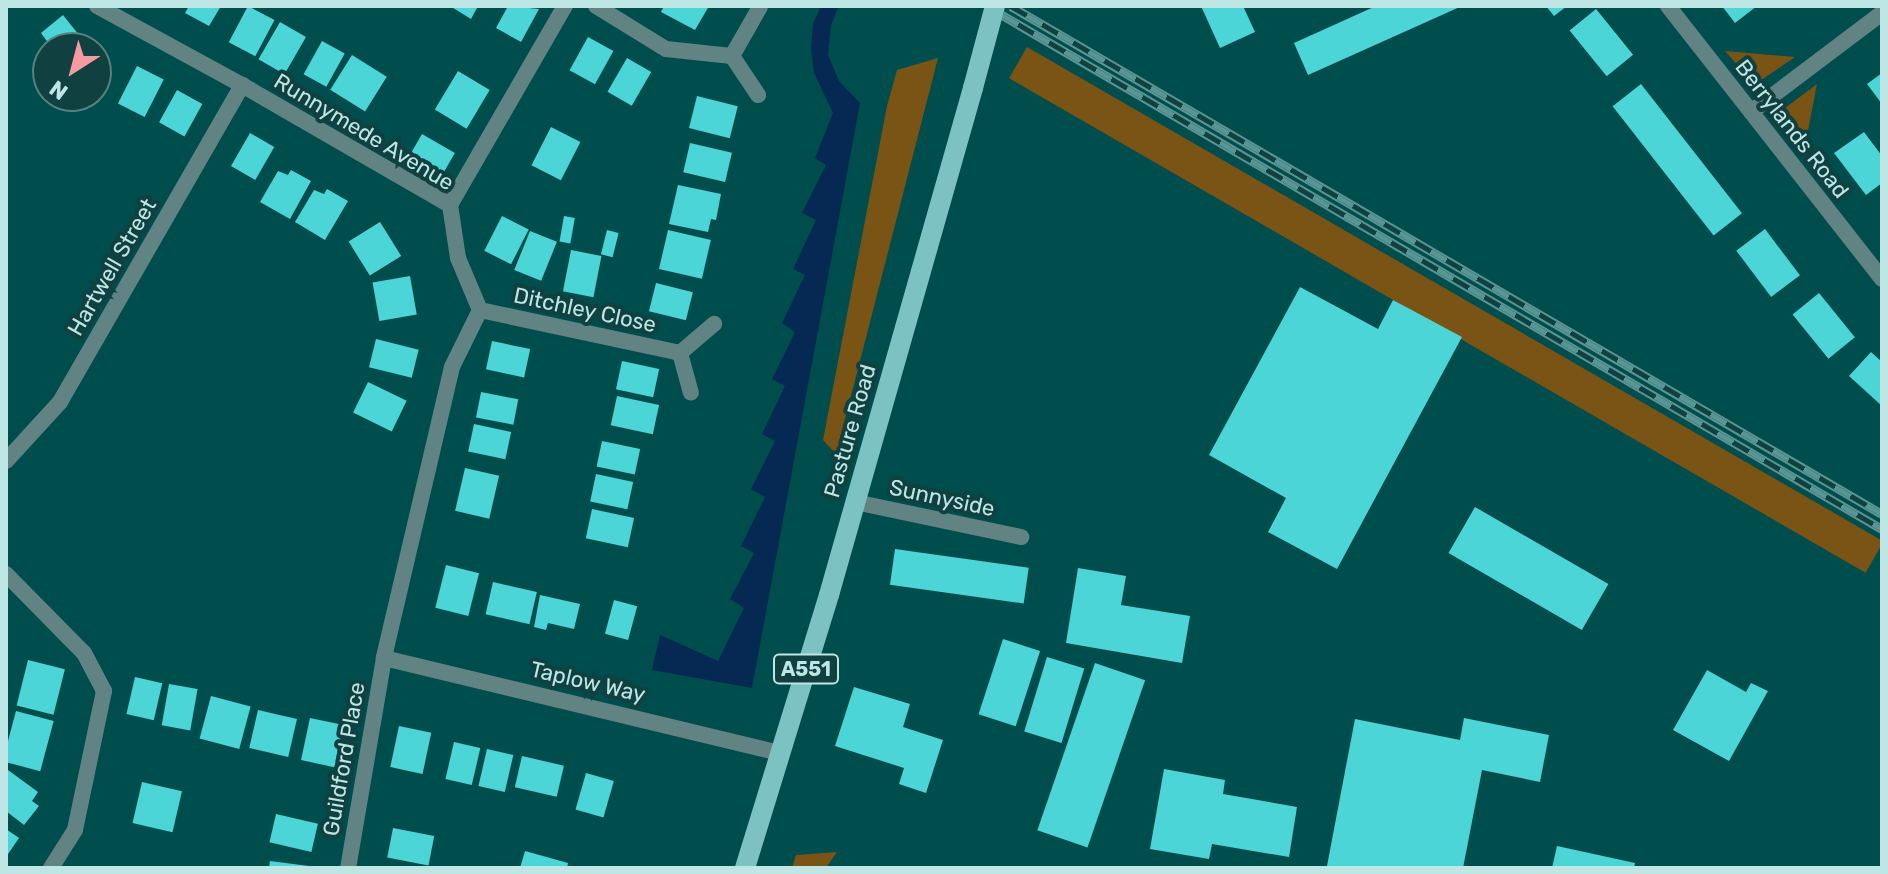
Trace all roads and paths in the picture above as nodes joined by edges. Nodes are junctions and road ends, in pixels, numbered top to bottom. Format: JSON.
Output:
{"nodes":[{"id":1,"x":97,"y":6,"type":"edge"},
{"id":2,"x":565,"y":6,"type":"edge"},
{"id":3,"x":596,"y":6,"type":"edge"},
{"id":4,"x":995,"y":6,"type":"edge"},
{"id":5,"x":1668,"y":6,"type":"edge"},
{"id":6,"x":760,"y":7,"type":"edge"},
{"id":7,"x":1882,"y":13,"type":"edge"},
{"id":8,"x":732,"y":56,"type":"junction"},
{"id":9,"x":242,"y":85,"type":"junction"},
{"id":10,"x":758,"y":95,"type":"dead end"},
{"id":11,"x":1751,"y":112,"type":"junction"},
{"id":12,"x":450,"y":205,"type":"junction"},
{"id":13,"x":1882,"y":279,"type":"edge"},
{"id":14,"x":480,"y":310,"type":"junction"},
{"id":15,"x":714,"y":324,"type":"dead end"},
{"id":16,"x":680,"y":353,"type":"junction"},
{"id":17,"x":691,"y":393,"type":"dead end"},
{"id":18,"x":6,"y":461,"type":"edge"},
{"id":19,"x":855,"y":502,"type":"junction"},
{"id":20,"x":1021,"y":537,"type":"dead end"},
{"id":21,"x":6,"y":574,"type":"edge"},
{"id":22,"x":384,"y":658,"type":"junction"},
{"id":23,"x":781,"y":753,"type":"junction"},
{"id":24,"x":51,"y":868,"type":"edge"},
{"id":25,"x":348,"y":868,"type":"edge"},
{"id":26,"x":745,"y":868,"type":"edge"}],
"edges":[{"from":1,"to":9,"type":"street","name":"Runnymede Avenue"},
{"from":2,"to":12,"type":"street"},
{"from":3,"to":8,"type":"street"},
{"from":4,"to":19,"type":"main road","name":"Pasture Road","number":"A551","bridge":true},
{"from":5,"to":11,"type":"street","name":"Berrylands Road"},
{"from":6,"to":8,"type":"street"},
{"from":7,"to":11,"type":"street"},
{"from":8,"to":10,"type":"street"},
{"from":9,"to":12,"type":"street","name":"Runnymede Avenue"},
{"from":9,"to":18,"type":"street","name":"Hartwell Street"},
{"from":11,"to":13,"type":"street","name":"Berrylands Road"},
{"from":12,"to":14,"type":"street","name":"Runnymede Avenue"},
{"from":14,"to":16,"type":"street","name":"Ditchley Close"},
{"from":14,"to":22,"type":"street"},
{"from":15,"to":16,"type":"street","name":"Ditchley Close"},
{"from":16,"to":17,"type":"street","name":"Ditchley Close"},
{"from":19,"to":20,"type":"street","name":"Sunnyside"},
{"from":19,"to":23,"type":"main road","name":"Pasture Road","number":"A551"},
{"from":21,"to":24,"type":"street"},
{"from":22,"to":23,"type":"street","name":"Taplow Way"},
{"from":22,"to":25,"type":"street","name":"Guildford Place"},
{"from":23,"to":26,"type":"main road","name":"Pasture Road","number":"A551"}]}
